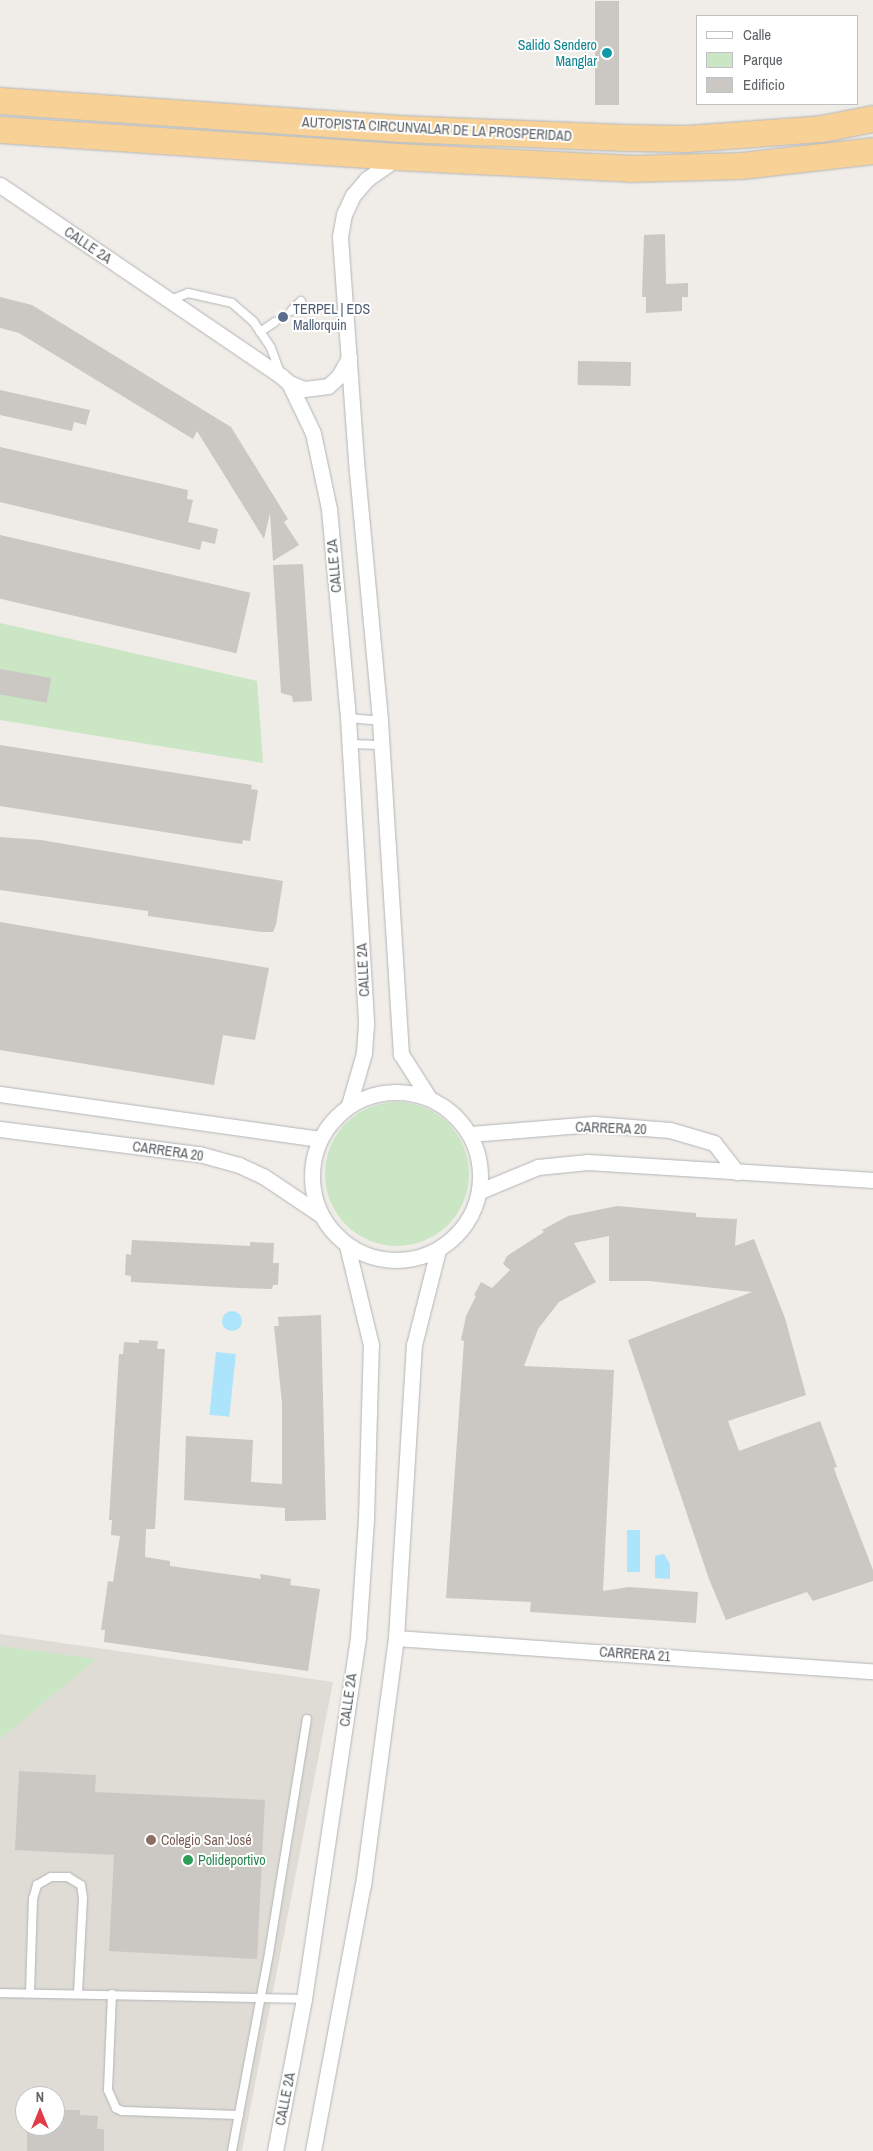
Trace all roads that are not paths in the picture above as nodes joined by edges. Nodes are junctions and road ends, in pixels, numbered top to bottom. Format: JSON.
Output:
{"nodes":[{"id":1,"x":0,"y":101,"type":"edge"},
{"id":2,"x":873,"y":119,"type":"edge"},
{"id":3,"x":0,"y":130,"type":"edge"},
{"id":4,"x":873,"y":151,"type":"edge"},
{"id":5,"x":398,"y":157,"type":"junction"},
{"id":6,"x":0,"y":185,"type":"edge"},
{"id":7,"x":168,"y":300,"type":"junction"},
{"id":8,"x":302,"y":302,"type":"dead end"},
{"id":9,"x":291,"y":311,"type":"dead end"},
{"id":10,"x":275,"y":322,"type":"dead end"},
{"id":11,"x":260,"y":332,"type":"junction"},
{"id":12,"x":349,"y":358,"type":"junction"},
{"id":13,"x":285,"y":379,"type":"junction"},
{"id":14,"x":348,"y":718,"type":"junction"},
{"id":15,"x":380,"y":721,"type":"junction"},
{"id":16,"x":350,"y":744,"type":"junction"},
{"id":17,"x":381,"y":745,"type":"junction"},
{"id":18,"x":0,"y":1094,"type":"edge"},
{"id":19,"x":429,"y":1098,"type":"junction"},
{"id":20,"x":349,"y":1104,"type":"junction"},
{"id":21,"x":0,"y":1130,"type":"edge"},
{"id":22,"x":470,"y":1134,"type":"junction"},
{"id":23,"x":320,"y":1139,"type":"junction"},
{"id":24,"x":737,"y":1172,"type":"junction"},
{"id":25,"x":873,"y":1180,"type":"edge"},
{"id":26,"x":480,"y":1191,"type":"junction"},
{"id":27,"x":321,"y":1215,"type":"junction"},
{"id":28,"x":347,"y":1246,"type":"junction"},
{"id":29,"x":438,"y":1250,"type":"junction"},
{"id":30,"x":396,"y":1638,"type":"junction"},
{"id":31,"x":873,"y":1671,"type":"edge"},
{"id":32,"x":307,"y":1719,"type":"dead end"},
{"id":33,"x":0,"y":1993,"type":"edge"},
{"id":34,"x":30,"y":1993,"type":"junction"},
{"id":35,"x":78,"y":1994,"type":"junction"},
{"id":36,"x":112,"y":1994,"type":"junction"},
{"id":37,"x":260,"y":1999,"type":"junction"},
{"id":38,"x":304,"y":1999,"type":"junction"},
{"id":39,"x":240,"y":2115,"type":"junction"},
{"id":40,"x":232,"y":2151,"type":"edge"},
{"id":41,"x":275,"y":2151,"type":"edge"},
{"id":42,"x":313,"y":2151,"type":"edge"}],
"edges":[{"from":1,"to":2,"type":"highway","name":"AUTOPISTA CIRCUNVALAR DE LA PROSPERIDAD"},
{"from":3,"to":5,"type":"highway","name":"AUTOPISTA CIRCUNVALAR DE LA PROSPERIDAD"},
{"from":4,"to":5,"type":"highway","name":"AUTOPISTA CIRCUNVALAR DE LA PROSPERIDAD"},
{"from":5,"to":12,"type":"street"},
{"from":6,"to":7,"type":"street","name":"CALLE 2A"},
{"from":7,"to":11,"type":"lane"},
{"from":7,"to":13,"type":"street","name":"CALLE 2A"},
{"from":8,"to":9,"type":"lane"},
{"from":10,"to":11,"type":"lane"},
{"from":11,"to":13,"type":"lane"},
{"from":12,"to":13,"type":"street"},
{"from":12,"to":15,"type":"street"},
{"from":13,"to":14,"type":"street","name":"CALLE 2A"},
{"from":14,"to":15,"type":"lane"},
{"from":14,"to":16,"type":"street","name":"CALLE 2A"},
{"from":15,"to":17,"type":"street"},
{"from":16,"to":17,"type":"lane"},
{"from":16,"to":20,"type":"street","name":"CALLE 2A"},
{"from":17,"to":19,"type":"street"},
{"from":18,"to":23,"type":"street"},
{"from":19,"to":20,"type":"street"},
{"from":19,"to":22,"type":"street"},
{"from":20,"to":23,"type":"street"},
{"from":21,"to":27,"type":"street","name":"CARRERA 20"},
{"from":22,"to":24,"type":"street","name":"CARRERA 20"},
{"from":22,"to":26,"type":"street"},
{"from":23,"to":27,"type":"street"},
{"from":24,"to":25,"type":"street"},
{"from":24,"to":26,"type":"street"},
{"from":26,"to":29,"type":"street"},
{"from":27,"to":28,"type":"street"},
{"from":28,"to":29,"type":"street"},
{"from":28,"to":38,"type":"street","name":"CALLE 2A"},
{"from":29,"to":30,"type":"street"},
{"from":30,"to":31,"type":"street","name":"CARRERA 21"},
{"from":30,"to":42,"type":"street"},
{"from":32,"to":37,"type":"lane"},
{"from":33,"to":34,"type":"lane"},
{"from":34,"to":35,"type":"lane"},
{"from":34,"to":35,"type":"lane"},
{"from":35,"to":36,"type":"lane"},
{"from":36,"to":37,"type":"lane"},
{"from":36,"to":39,"type":"lane"},
{"from":37,"to":38,"type":"lane"},
{"from":37,"to":39,"type":"lane"},
{"from":38,"to":41,"type":"street","name":"CALLE 2A"},
{"from":39,"to":40,"type":"lane"}]}
